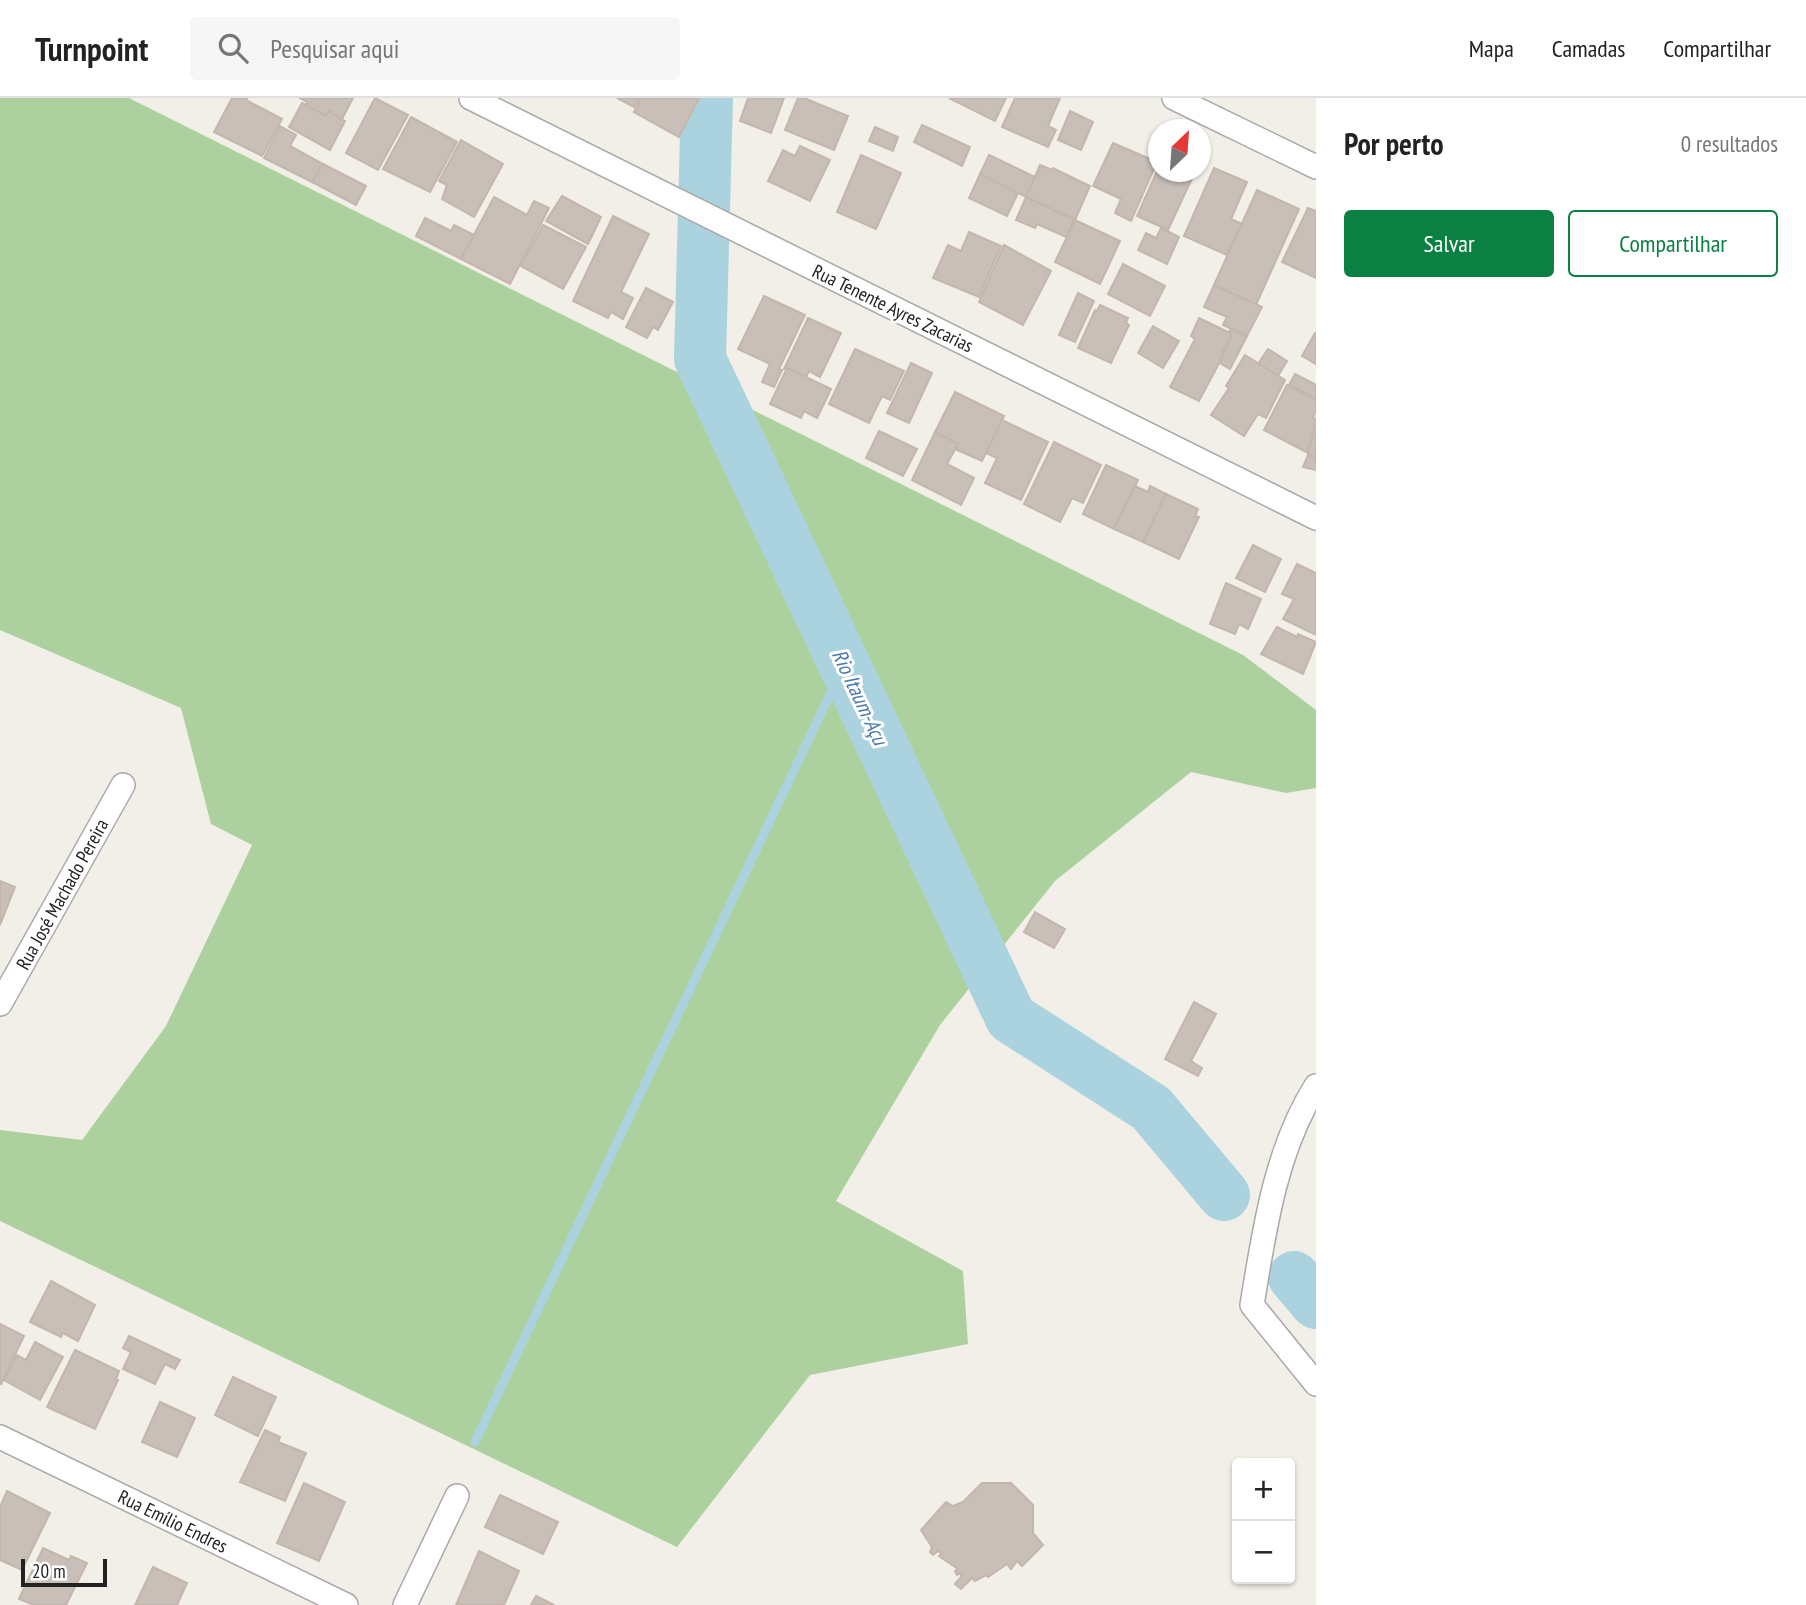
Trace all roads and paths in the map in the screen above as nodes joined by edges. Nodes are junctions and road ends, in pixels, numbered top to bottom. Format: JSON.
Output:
{"nodes":[{"id":1,"x":471,"y":98,"type":"edge"},
{"id":2,"x":1174,"y":98,"type":"edge"},
{"id":3,"x":1316,"y":167,"type":"edge"},
{"id":4,"x":1316,"y":519,"type":"edge"},
{"id":5,"x":123,"y":785,"type":"dead end"},
{"id":6,"x":0,"y":1004,"type":"edge"},
{"id":7,"x":1316,"y":1086,"type":"edge"},
{"id":8,"x":1316,"y":1384,"type":"edge"},
{"id":9,"x":0,"y":1437,"type":"edge"},
{"id":10,"x":457,"y":1496,"type":"dead end"},
{"id":11,"x":346,"y":1605,"type":"edge"},
{"id":12,"x":404,"y":1605,"type":"edge"}],
"edges":[{"from":1,"to":4,"type":"street","name":"Rua Tenente Ayres Zacarias"},
{"from":2,"to":3,"type":"street"},
{"from":5,"to":6,"type":"street","name":"Rua José Machado Pereira"},
{"from":7,"to":8,"type":"street"},
{"from":9,"to":11,"type":"street","name":"Rua Emílio Endres"},
{"from":10,"to":12,"type":"street"}]}
